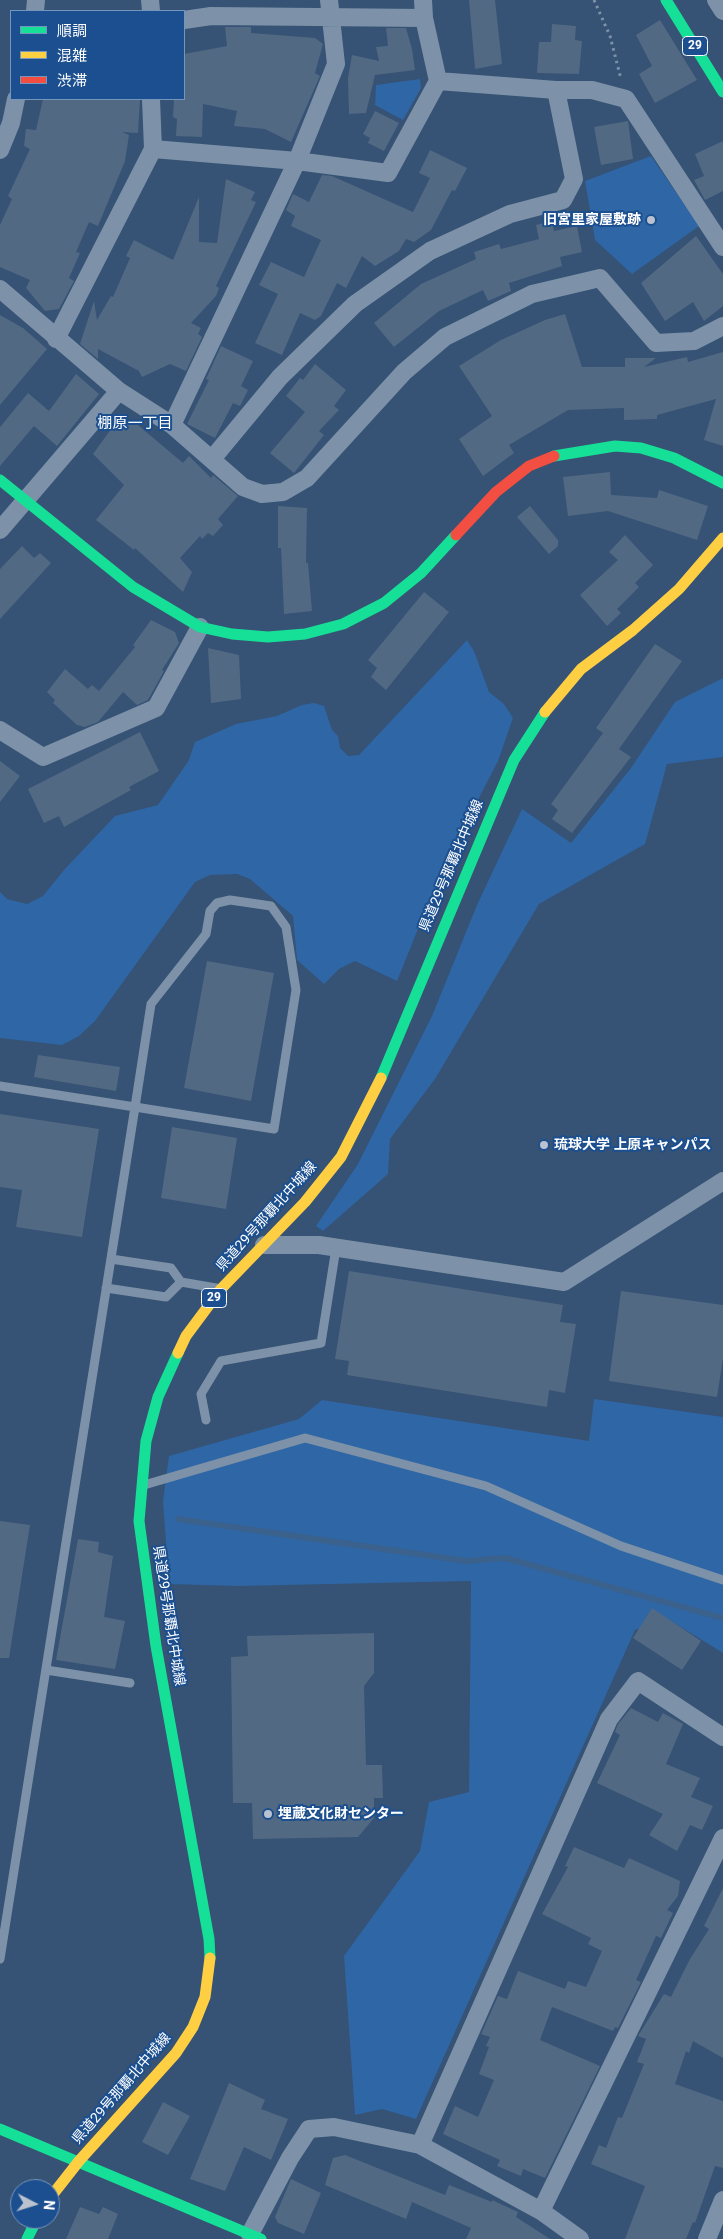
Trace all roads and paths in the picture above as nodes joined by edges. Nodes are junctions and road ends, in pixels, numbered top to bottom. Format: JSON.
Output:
{"nodes":[{"id":1,"x":422,"y":0,"type":"edge"},
{"id":2,"x":594,"y":0,"type":"edge"},
{"id":3,"x":666,"y":0,"type":"edge"},
{"id":4,"x":716,"y":0,"type":"edge"},
{"id":5,"x":260,"y":8,"type":"edge"},
{"id":6,"x":330,"y":9,"type":"edge"},
{"id":7,"x":723,"y":11,"type":"edge"},
{"id":8,"x":424,"y":18,"type":"junction"},
{"id":9,"x":185,"y":20,"type":"edge"},
{"id":10,"x":438,"y":81,"type":"junction"},
{"id":11,"x":556,"y":90,"type":"junction"},
{"id":12,"x":723,"y":92,"type":"edge"},
{"id":13,"x":16,"y":100,"type":"edge"},
{"id":14,"x":152,"y":100,"type":"edge"},
{"id":15,"x":626,"y":100,"type":"junction"},
{"id":16,"x":153,"y":149,"type":"junction"},
{"id":17,"x":0,"y":150,"type":"edge"},
{"id":18,"x":297,"y":161,"type":"junction"},
{"id":19,"x":723,"y":247,"type":"edge"},
{"id":20,"x":0,"y":288,"type":"edge"},
{"id":21,"x":723,"y":326,"type":"edge"},
{"id":22,"x":56,"y":339,"type":"junction"},
{"id":23,"x":119,"y":391,"type":"junction"},
{"id":24,"x":172,"y":426,"type":"junction"},
{"id":25,"x":212,"y":459,"type":"junction"},
{"id":26,"x":0,"y":480,"type":"edge"},
{"id":27,"x":723,"y":483,"type":"edge"},
{"id":28,"x":26,"y":500,"type":"junction"},
{"id":29,"x":0,"y":530,"type":"edge"},
{"id":30,"x":723,"y":538,"type":"edge"},
{"id":31,"x":200,"y":626,"type":"junction"},
{"id":32,"x":0,"y":730,"type":"edge"},
{"id":33,"x":0,"y":1086,"type":"edge"},
{"id":34,"x":135,"y":1107,"type":"junction"},
{"id":35,"x":723,"y":1181,"type":"edge"},
{"id":36,"x":264,"y":1245,"type":"junction"},
{"id":37,"x":336,"y":1248,"type":"junction"},
{"id":38,"x":111,"y":1259,"type":"junction"},
{"id":39,"x":181,"y":1282,"type":"junction"},
{"id":40,"x":106,"y":1288,"type":"junction"},
{"id":41,"x":222,"y":1289,"type":"junction"},
{"id":42,"x":206,"y":1420,"type":"dead end"},
{"id":43,"x":141,"y":1486,"type":"junction"},
{"id":44,"x":723,"y":1580,"type":"edge"},
{"id":45,"x":46,"y":1670,"type":"junction"},
{"id":46,"x":130,"y":1683,"type":"dead end"},
{"id":47,"x":723,"y":1737,"type":"edge"},
{"id":48,"x":723,"y":1838,"type":"edge"},
{"id":49,"x":0,"y":1959,"type":"edge"},
{"id":50,"x":0,"y":2128,"type":"edge"},
{"id":51,"x":420,"y":2144,"type":"junction"},
{"id":52,"x":79,"y":2161,"type":"junction"},
{"id":53,"x":60,"y":2185,"type":"edge"},
{"id":54,"x":723,"y":2200,"type":"edge"},
{"id":55,"x":541,"y":2211,"type":"junction"},
{"id":56,"x":256,"y":2237,"type":"edge"},
{"id":57,"x":580,"y":2239,"type":"edge"},
{"id":58,"x":707,"y":2239,"type":"edge"}],
"edges":[{"from":1,"to":8,"type":"street"},
{"from":2,"to":15,"type":"path"},
{"from":3,"to":12,"type":"main road","number":"29"},
{"from":4,"to":7,"type":"street"},
{"from":5,"to":6,"type":"street"},
{"from":5,"to":9,"type":"street"},
{"from":6,"to":8,"type":"street"},
{"from":6,"to":18,"type":"street"},
{"from":8,"to":10,"type":"street"},
{"from":10,"to":11,"type":"street"},
{"from":10,"to":18,"type":"street"},
{"from":11,"to":15,"type":"street"},
{"from":11,"to":25,"type":"street"},
{"from":13,"to":17,"type":"street"},
{"from":14,"to":16,"type":"street"},
{"from":15,"to":19,"type":"street"},
{"from":16,"to":18,"type":"street"},
{"from":16,"to":22,"type":"street"},
{"from":18,"to":24,"type":"street"},
{"from":20,"to":22,"type":"street"},
{"from":21,"to":25,"type":"street"},
{"from":22,"to":23,"type":"street"},
{"from":23,"to":24,"type":"street"},
{"from":23,"to":28,"type":"street"},
{"from":24,"to":25,"type":"street"},
{"from":26,"to":28,"type":"main road"},
{"from":27,"to":31,"type":"main road"},
{"from":28,"to":29,"type":"street"},
{"from":28,"to":31,"type":"main road"},
{"from":30,"to":36,"type":"main road","name":"県道29号那覇北中城線","number":"29"},
{"from":31,"to":32,"type":"street"},
{"from":33,"to":34,"type":"lane"},
{"from":34,"to":34,"type":"lane"},
{"from":34,"to":38,"type":"lane"},
{"from":35,"to":37,"type":"street"},
{"from":36,"to":37,"type":"street"},
{"from":36,"to":41,"type":"main road","name":"県道29号那覇北中城線","number":"29"},
{"from":37,"to":42,"type":"lane"},
{"from":38,"to":39,"type":"lane"},
{"from":38,"to":40,"type":"lane"},
{"from":39,"to":40,"type":"lane"},
{"from":39,"to":41,"type":"lane"},
{"from":40,"to":45,"type":"lane"},
{"from":41,"to":43,"type":"main road","name":"県道29号那覇北中城線","number":"29"},
{"from":43,"to":44,"type":"lane"},
{"from":43,"to":52,"type":"main road","name":"県道29号那覇北中城線","number":"29"},
{"from":45,"to":46,"type":"lane"},
{"from":45,"to":49,"type":"lane"},
{"from":47,"to":51,"type":"street"},
{"from":48,"to":55,"type":"street"},
{"from":50,"to":52,"type":"main road"},
{"from":51,"to":55,"type":"street"},
{"from":51,"to":56,"type":"street"},
{"from":52,"to":53,"type":"main road","name":"県道29号那覇北中城線","number":"29"},
{"from":52,"to":56,"type":"main road"},
{"from":54,"to":58,"type":"street"},
{"from":55,"to":57,"type":"street"}]}
